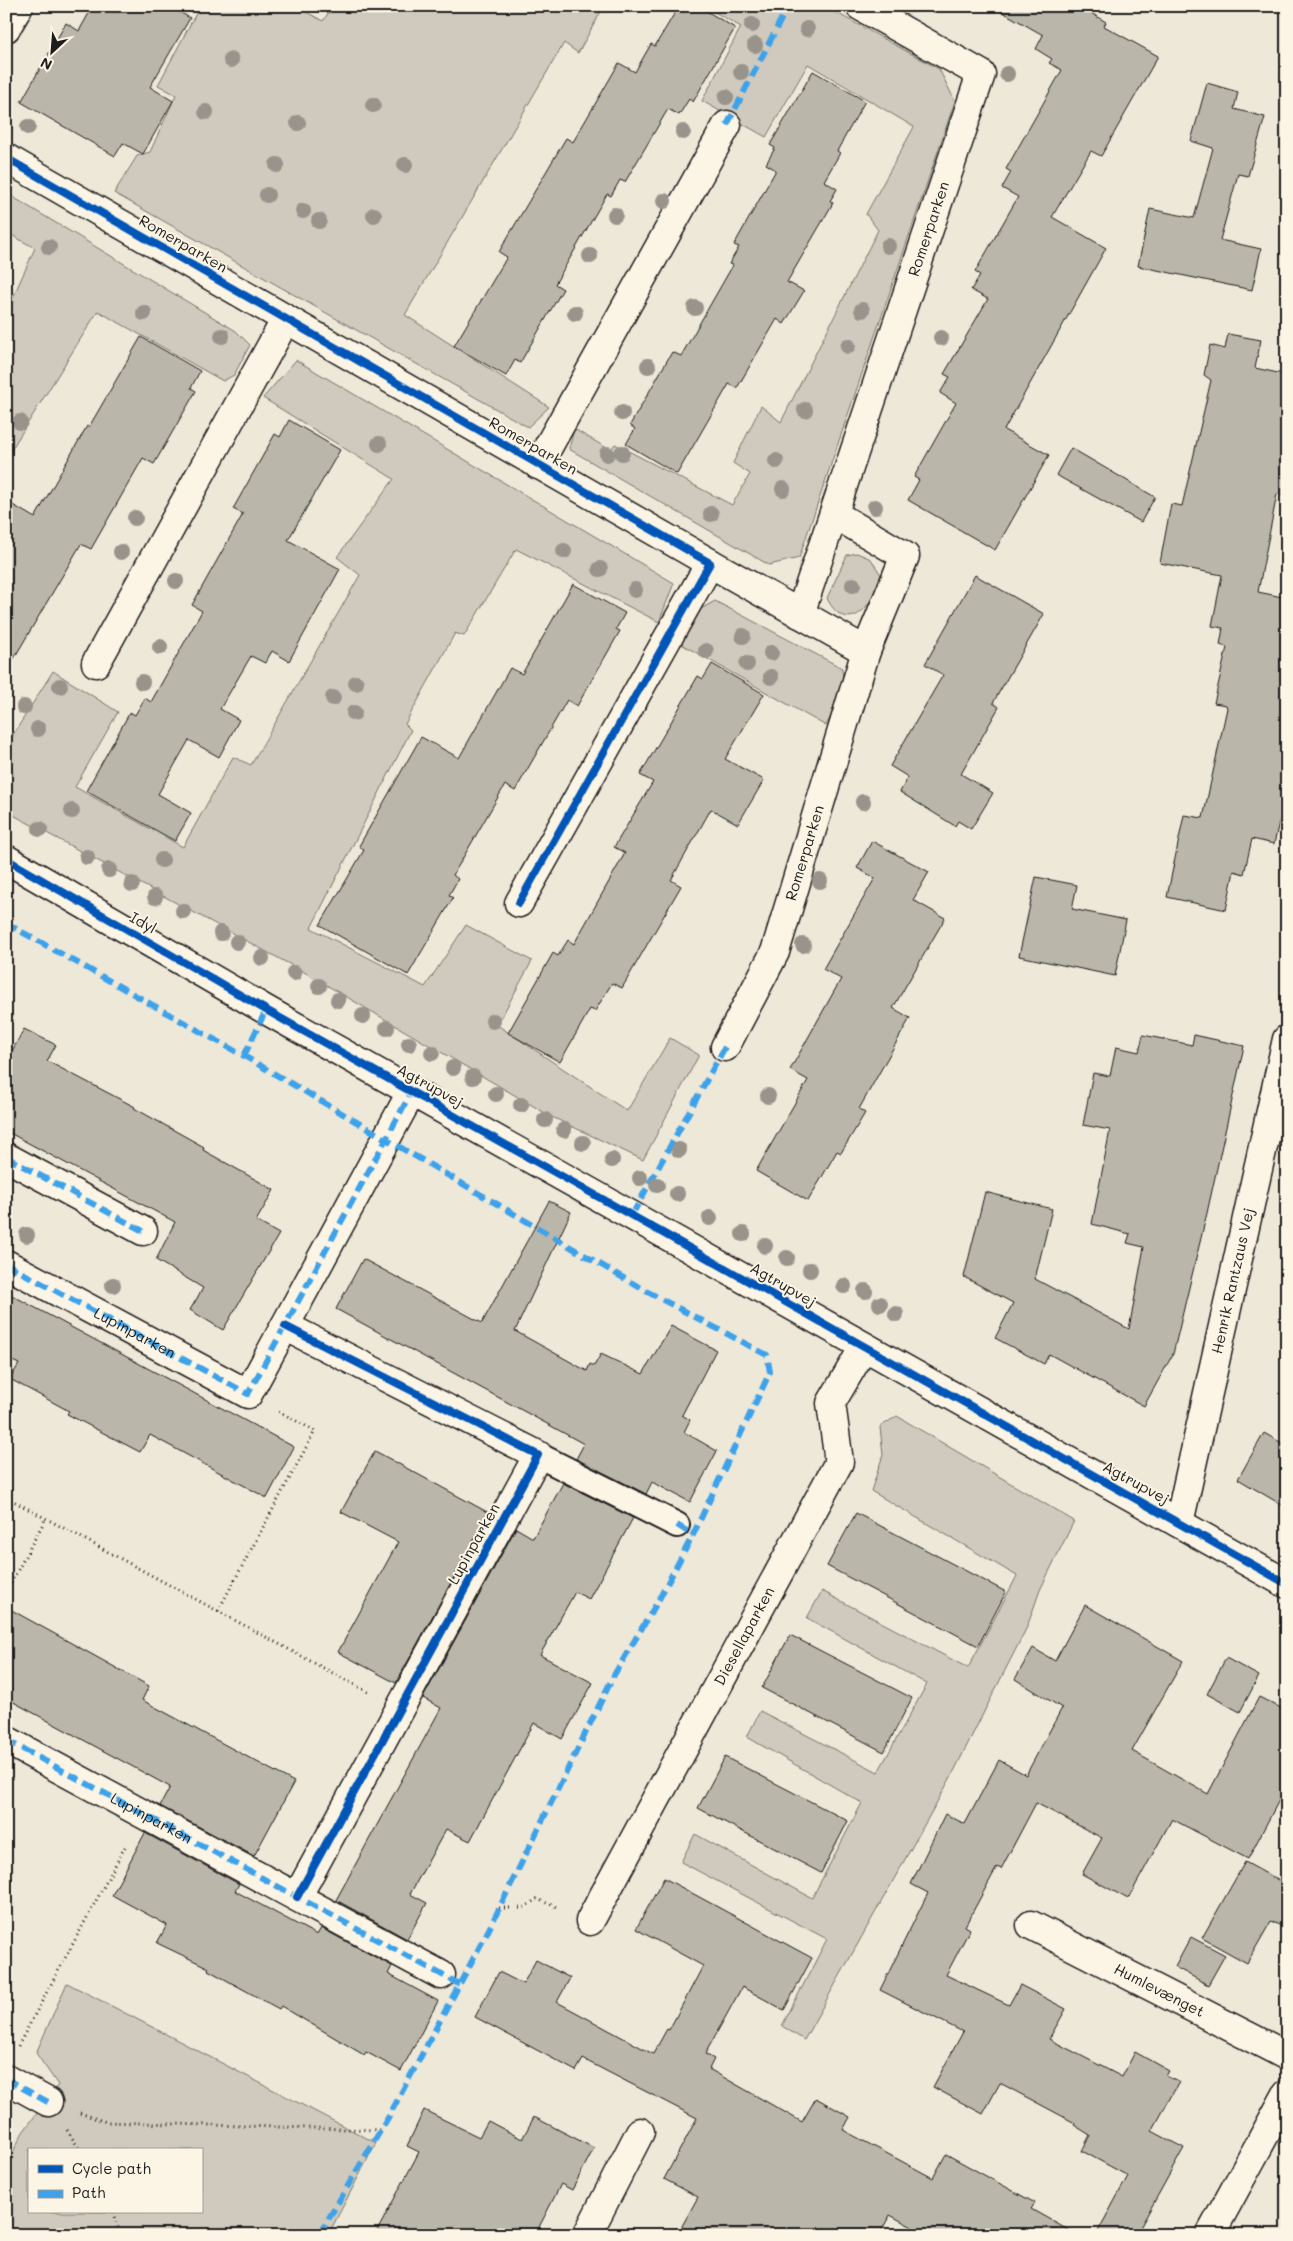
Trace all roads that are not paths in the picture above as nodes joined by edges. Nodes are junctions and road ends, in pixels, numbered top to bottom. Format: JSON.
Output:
{"nodes":[{"id":1,"x":19,"y":6,"type":"edge"},
{"id":2,"x":860,"y":6,"type":"edge"},
{"id":3,"x":6,"y":28,"type":"edge"},
{"id":4,"x":727,"y":125,"type":"dead end"},
{"id":5,"x":6,"y":158,"type":"edge"},
{"id":6,"x":286,"y":319,"type":"junction"},
{"id":7,"x":538,"y":464,"type":"junction"},
{"id":8,"x":834,"y":514,"type":"junction"},
{"id":9,"x":710,"y":562,"type":"junction"},
{"id":10,"x":800,"y":614,"type":"junction"},
{"id":11,"x":866,"y":651,"type":"junction"},
{"id":12,"x":96,"y":663,"type":"dead end"},
{"id":13,"x":6,"y":859,"type":"edge"},
{"id":14,"x":519,"y":903,"type":"dead end"},
{"id":15,"x":266,"y":1010,"type":"joint"},
{"id":16,"x":1287,"y":1039,"type":"edge"},
{"id":17,"x":725,"y":1047,"type":"dead end"},
{"id":18,"x":412,"y":1091,"type":"junction"},
{"id":19,"x":6,"y":1157,"type":"edge"},
{"id":20,"x":143,"y":1232,"type":"dead end"},
{"id":21,"x":6,"y":1264,"type":"edge"},
{"id":22,"x":285,"y":1326,"type":"junction"},
{"id":23,"x":864,"y":1347,"type":"junction"},
{"id":24,"x":538,"y":1455,"type":"junction"},
{"id":25,"x":1179,"y":1523,"type":"junction"},
{"id":26,"x":677,"y":1524,"type":"dead end"},
{"id":27,"x":1287,"y":1584,"type":"edge"},
{"id":28,"x":6,"y":1740,"type":"edge"},
{"id":29,"x":297,"y":1897,"type":"junction"},
{"id":30,"x":590,"y":1921,"type":"road end"},
{"id":31,"x":1031,"y":1925,"type":"dead end"},
{"id":32,"x":441,"y":1975,"type":"dead end"},
{"id":33,"x":1287,"y":2056,"type":"edge"},
{"id":34,"x":6,"y":2079,"type":"edge"},
{"id":35,"x":1287,"y":2094,"type":"edge"},
{"id":36,"x":48,"y":2102,"type":"road end"},
{"id":37,"x":640,"y":2132,"type":"dead end"},
{"id":38,"x":587,"y":2235,"type":"edge"},
{"id":39,"x":1210,"y":2235,"type":"edge"}],
"edges":[{"from":1,"to":3,"type":"street"},
{"from":2,"to":8,"type":"street","name":"Romerparken"},
{"from":4,"to":7,"type":"street","name":"Romerparken"},
{"from":5,"to":6,"type":"street","name":"Romerparken"},
{"from":6,"to":7,"type":"street","name":"Romerparken"},
{"from":6,"to":12,"type":"street"},
{"from":7,"to":9,"type":"street","name":"Romerparken"},
{"from":8,"to":10,"type":"street","name":"Romerparken"},
{"from":8,"to":11,"type":"street","name":"Romerparken"},
{"from":9,"to":10,"type":"street","name":"Romerparken"},
{"from":9,"to":14,"type":"street"},
{"from":10,"to":11,"type":"street","name":"Romerparken"},
{"from":11,"to":17,"type":"street","name":"Romerparken"},
{"from":13,"to":15,"type":"street","name":"Idyl"},
{"from":15,"to":18,"type":"street","name":"Agtrupvej"},
{"from":16,"to":25,"type":"street","name":"Henrik Rantzaus Vej"},
{"from":18,"to":22,"type":"street"},
{"from":18,"to":23,"type":"street","name":"Agtrupvej"},
{"from":19,"to":20,"type":"street"},
{"from":21,"to":22,"type":"street","name":"Lupinparken"},
{"from":22,"to":24,"type":"street"},
{"from":23,"to":25,"type":"street","name":"Agtrupvej"},
{"from":23,"to":30,"type":"street","name":"Diesellaparken"},
{"from":24,"to":26,"type":"lane"},
{"from":24,"to":29,"type":"street","name":"Lupinparken"},
{"from":25,"to":27,"type":"street","name":"Agtrupvej"},
{"from":28,"to":29,"type":"street","name":"Lupinparken"},
{"from":29,"to":32,"type":"street","name":"Lupinparken"},
{"from":31,"to":33,"type":"street","name":"Humlevænget"},
{"from":34,"to":36,"type":"street"},
{"from":35,"to":39,"type":"street"},
{"from":37,"to":38,"type":"street"}]}
